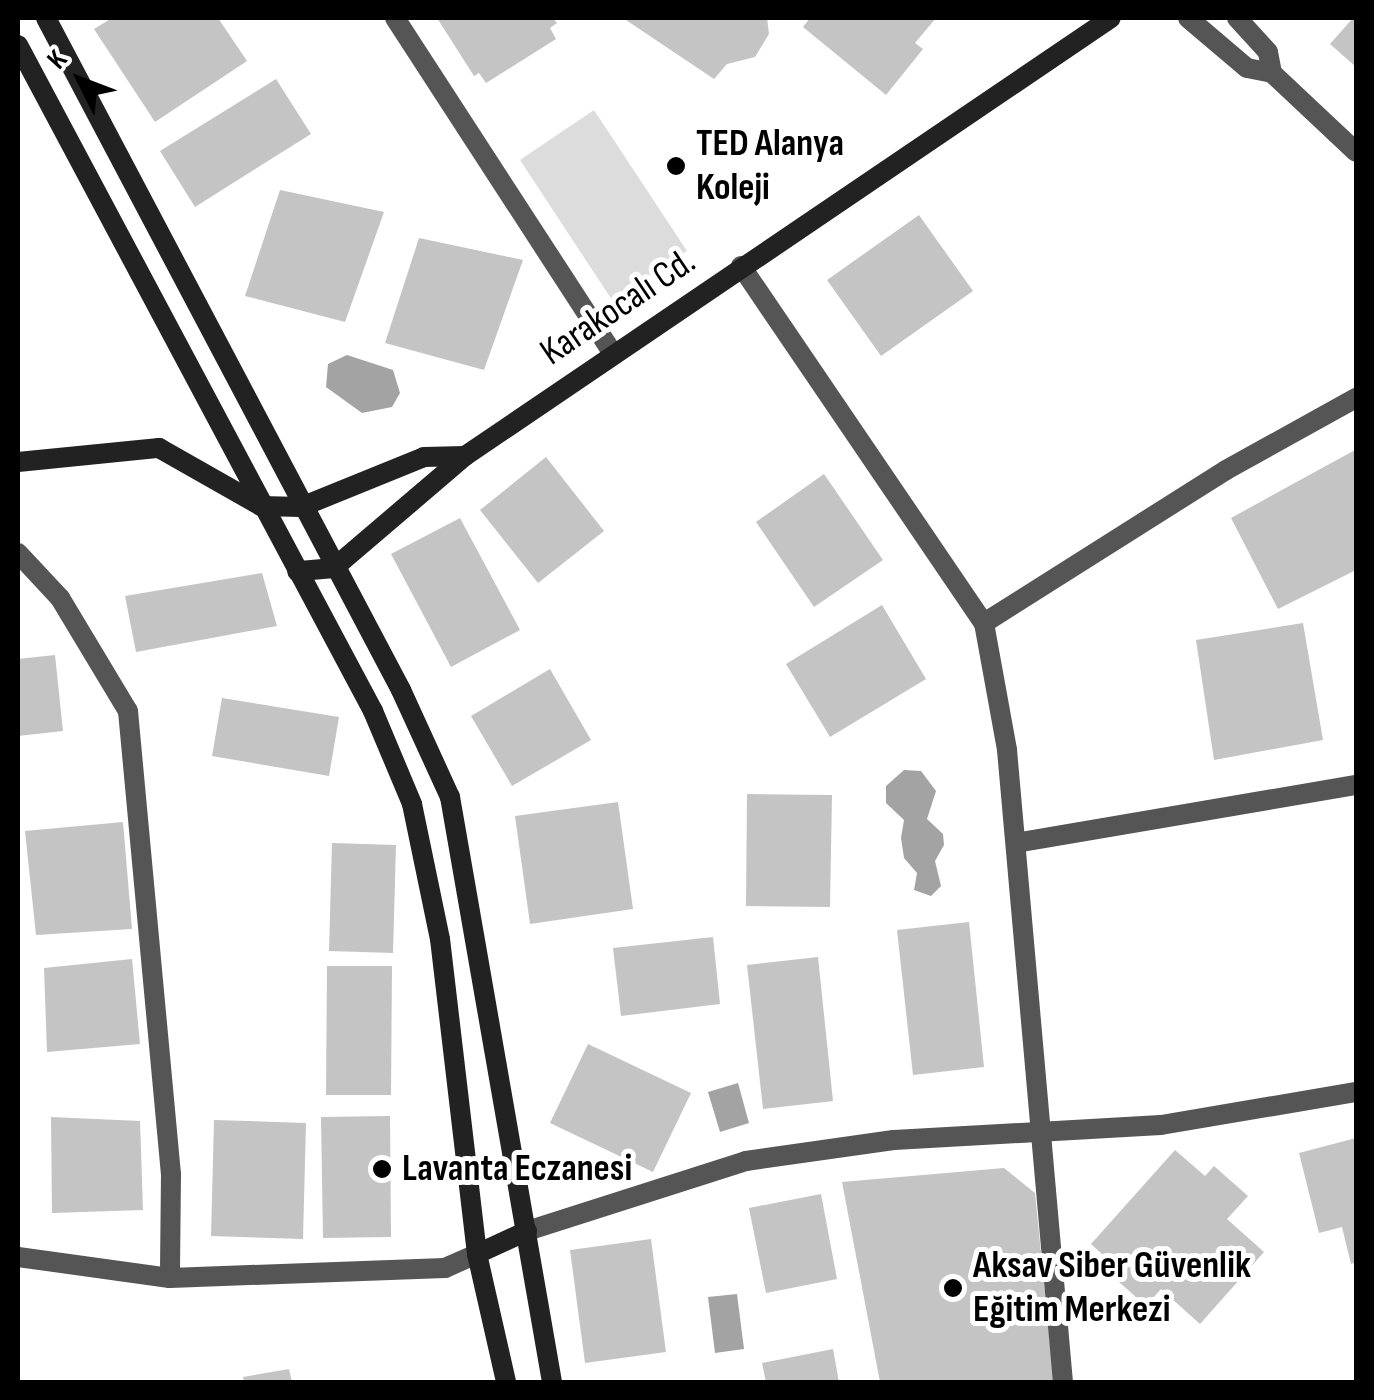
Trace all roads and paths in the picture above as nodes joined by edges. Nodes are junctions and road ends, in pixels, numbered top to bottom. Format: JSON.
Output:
{"nodes":[{"id":1,"x":46,"y":18,"type":"edge"},
{"id":2,"x":395,"y":18,"type":"edge"},
{"id":3,"x":1112,"y":18,"type":"edge"},
{"id":4,"x":1188,"y":18,"type":"edge"},
{"id":5,"x":1238,"y":18,"type":"edge"},
{"id":6,"x":18,"y":45,"type":"edge"},
{"id":7,"x":1272,"y":73,"type":"junction"},
{"id":8,"x":1356,"y":152,"type":"edge"},
{"id":9,"x":741,"y":266,"type":"junction"},
{"id":10,"x":612,"y":352,"type":"junction"},
{"id":11,"x":1356,"y":398,"type":"edge"},
{"id":12,"x":465,"y":456,"type":"junction"},
{"id":13,"x":18,"y":462,"type":"edge"},
{"id":14,"x":262,"y":506,"type":"junction"},
{"id":15,"x":300,"y":507,"type":"junction"},
{"id":16,"x":18,"y":554,"type":"edge"},
{"id":17,"x":334,"y":568,"type":"junction"},
{"id":18,"x":297,"y":571,"type":"junction"},
{"id":19,"x":984,"y":623,"type":"junction"},
{"id":20,"x":1356,"y":785,"type":"edge"},
{"id":21,"x":1016,"y":843,"type":"junction"},
{"id":22,"x":1356,"y":1092,"type":"edge"},
{"id":23,"x":1036,"y":1130,"type":"junction"},
{"id":24,"x":527,"y":1231,"type":"junction"},
{"id":25,"x":477,"y":1254,"type":"junction"},
{"id":26,"x":18,"y":1256,"type":"edge"},
{"id":27,"x":170,"y":1278,"type":"junction"},
{"id":28,"x":506,"y":1382,"type":"edge"},
{"id":29,"x":552,"y":1382,"type":"edge"},
{"id":30,"x":1063,"y":1382,"type":"edge"}],
"edges":[{"from":1,"to":15,"type":"street"},
{"from":2,"to":10,"type":"street"},
{"from":3,"to":9,"type":"street","name":"Karakocalı Cd."},
{"from":4,"to":7,"type":"street"},
{"from":5,"to":7,"type":"street"},
{"from":6,"to":14,"type":"street"},
{"from":7,"to":8,"type":"street"},
{"from":9,"to":10,"type":"street","name":"Karakocalı Cd."},
{"from":9,"to":19,"type":"street"},
{"from":10,"to":12,"type":"street","name":"Karakocalı Cd."},
{"from":11,"to":19,"type":"street"},
{"from":12,"to":15,"type":"street","name":"Karakocalı Cd."},
{"from":12,"to":17,"type":"street","name":"Karakocalı Cd."},
{"from":13,"to":14,"type":"street"},
{"from":14,"to":15,"type":"street","name":"Karakocalı Cd."},
{"from":14,"to":18,"type":"street"},
{"from":15,"to":17,"type":"street"},
{"from":16,"to":27,"type":"street"},
{"from":17,"to":18,"type":"street"},
{"from":17,"to":24,"type":"street"},
{"from":18,"to":25,"type":"street"},
{"from":19,"to":21,"type":"street"},
{"from":20,"to":21,"type":"street"},
{"from":21,"to":23,"type":"street"},
{"from":22,"to":23,"type":"street"},
{"from":23,"to":24,"type":"street"},
{"from":23,"to":30,"type":"street"},
{"from":24,"to":25,"type":"street"},
{"from":24,"to":29,"type":"street"},
{"from":25,"to":27,"type":"street"},
{"from":25,"to":28,"type":"street"},
{"from":26,"to":27,"type":"street"}]}
